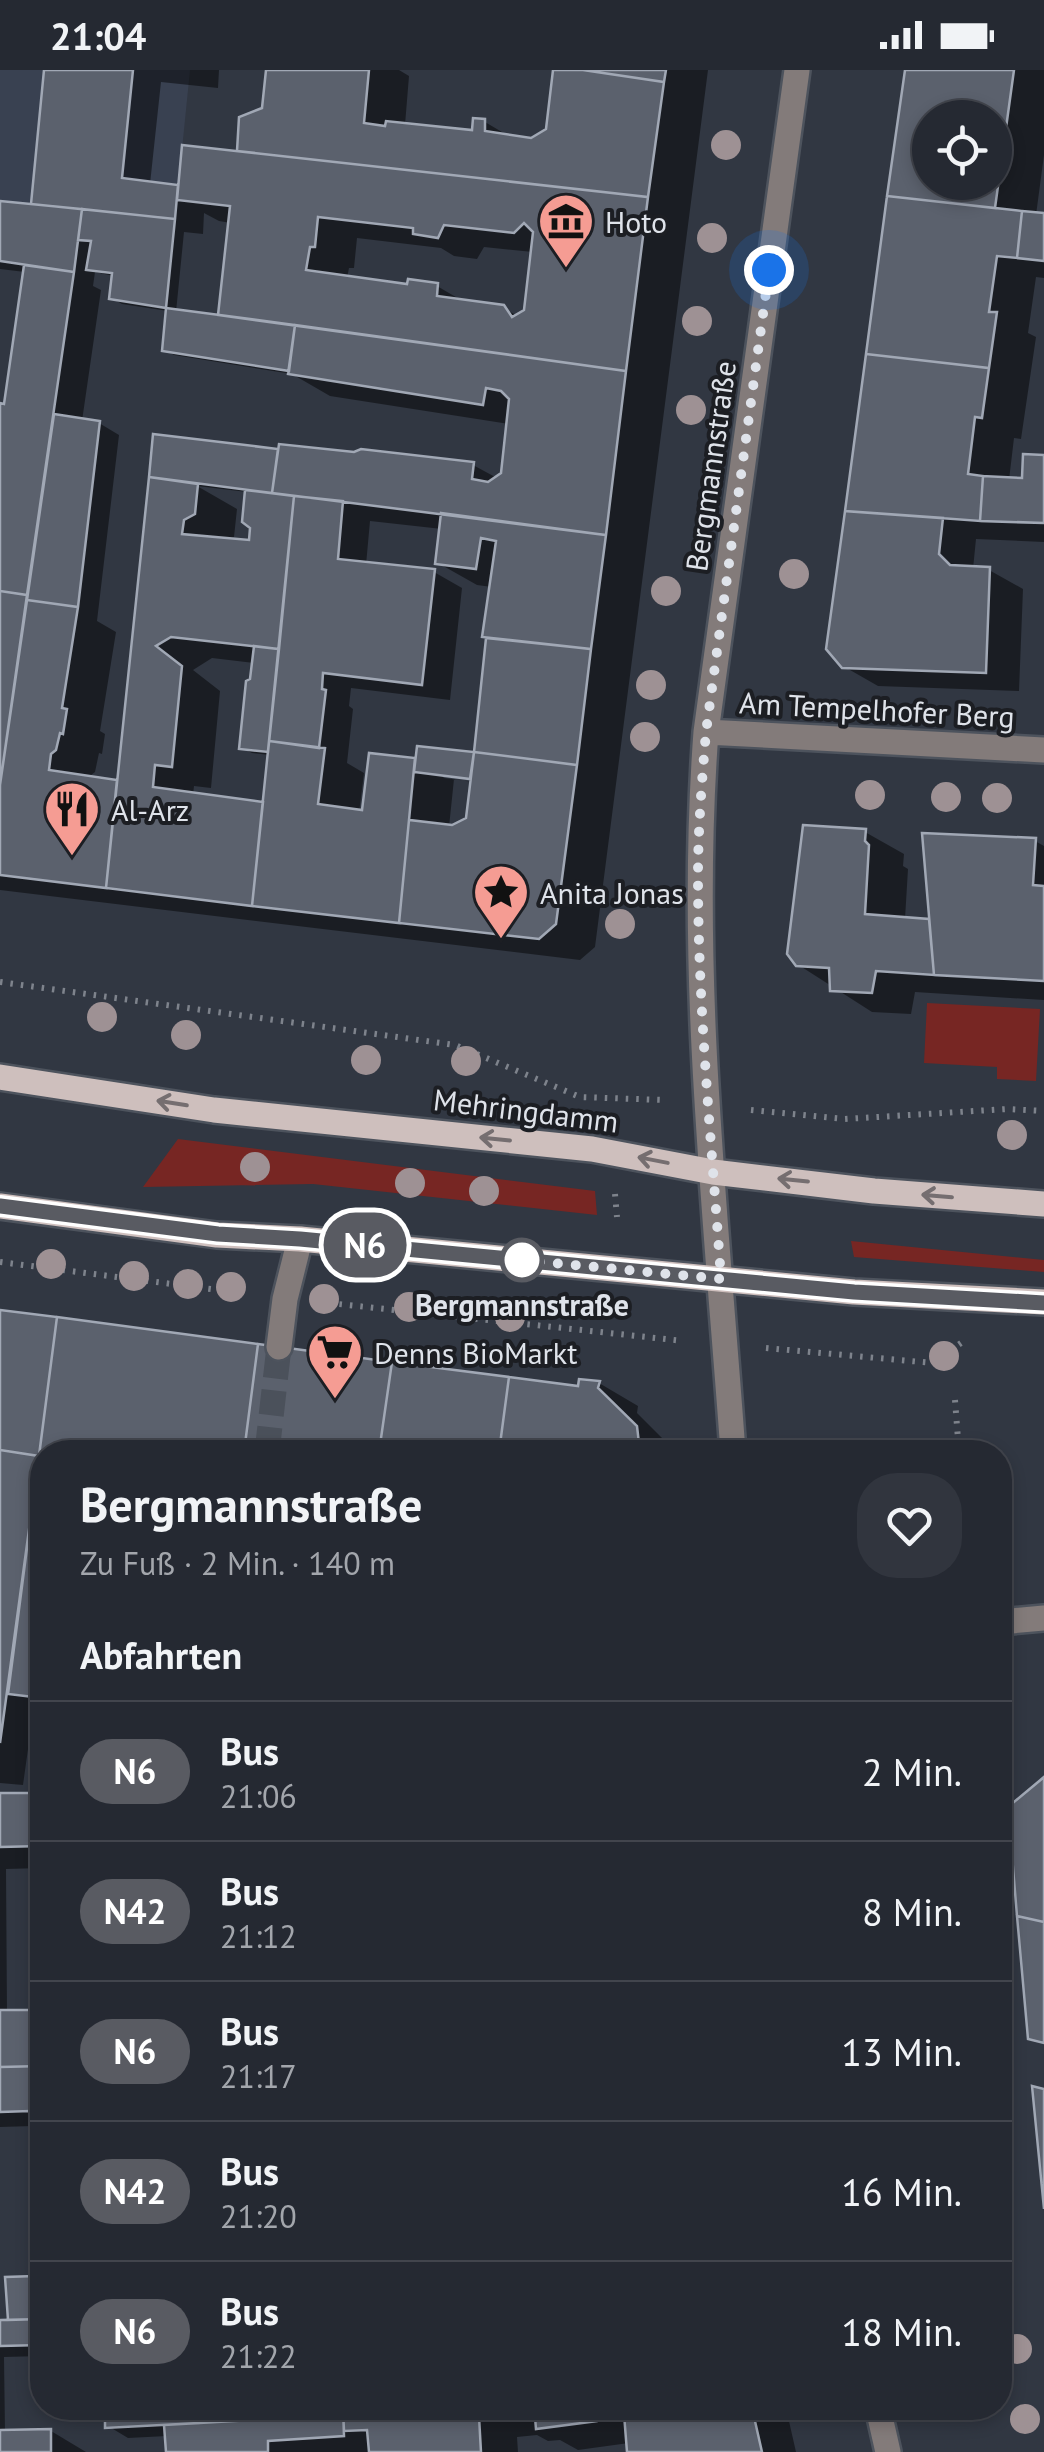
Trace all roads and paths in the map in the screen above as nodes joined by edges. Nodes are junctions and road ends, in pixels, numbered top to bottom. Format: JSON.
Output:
{"nodes":[{"id":1,"x":797,"y":70,"type":"edge"},
{"id":2,"x":706,"y":732,"type":"junction"},
{"id":3,"x":1044,"y":750,"type":"edge"},
{"id":4,"x":0,"y":982,"type":"edge"},
{"id":5,"x":0,"y":1077,"type":"edge"},
{"id":6,"x":580,"y":1097,"type":"dead end"},
{"id":7,"x":1044,"y":1112,"type":"edge"},
{"id":8,"x":845,"y":1119,"type":"dead end"},
{"id":9,"x":713,"y":1172,"type":"junction"},
{"id":10,"x":615,"y":1193,"type":"dead end"},
{"id":11,"x":1044,"y":1204,"type":"edge"},
{"id":12,"x":0,"y":1206,"type":"edge"},
{"id":13,"x":617,"y":1217,"type":"dead end"},
{"id":14,"x":300,"y":1239,"type":"junction"},
{"id":15,"x":721,"y":1279,"type":"junction"},
{"id":16,"x":1044,"y":1302,"type":"edge"},
{"id":17,"x":279,"y":1347,"type":"tunnel mouth"},
{"id":18,"x":955,"y":1400,"type":"dead end"},
{"id":19,"x":732,"y":1440,"type":"edge"},
{"id":20,"x":957,"y":1440,"type":"edge"},
{"id":21,"x":1044,"y":1618,"type":"edge"},
{"id":22,"x":1012,"y":1621,"type":"edge"},
{"id":23,"x":881,"y":2420,"type":"edge"},
{"id":24,"x":888,"y":2452,"type":"edge"}],
"edges":[{"from":1,"to":2,"type":"street","name":"Bergmannstraße"},
{"from":2,"to":3,"type":"street","name":"Am Tempelhofer Berg"},
{"from":2,"to":9,"type":"street","name":"Bergmannstraße"},
{"from":4,"to":6,"type":"path"},
{"from":9,"to":5,"type":"main road","name":"Mehringdamm","one_way":true},
{"from":7,"to":8,"type":"path"},
{"from":11,"to":9,"type":"main road","name":"Mehringdamm","one_way":true},
{"from":9,"to":15,"type":"street","name":"Bergmannstraße"},
{"from":10,"to":13,"type":"path"},
{"from":12,"to":14,"type":"main road"},
{"from":14,"to":15,"type":"main road"},
{"from":14,"to":17,"type":"street"},
{"from":15,"to":16,"type":"main road"},
{"from":15,"to":19,"type":"street","name":"Bergmannstraße"},
{"from":18,"to":20,"type":"path"},
{"from":21,"to":22,"type":"street"},
{"from":23,"to":24,"type":"street"}]}
